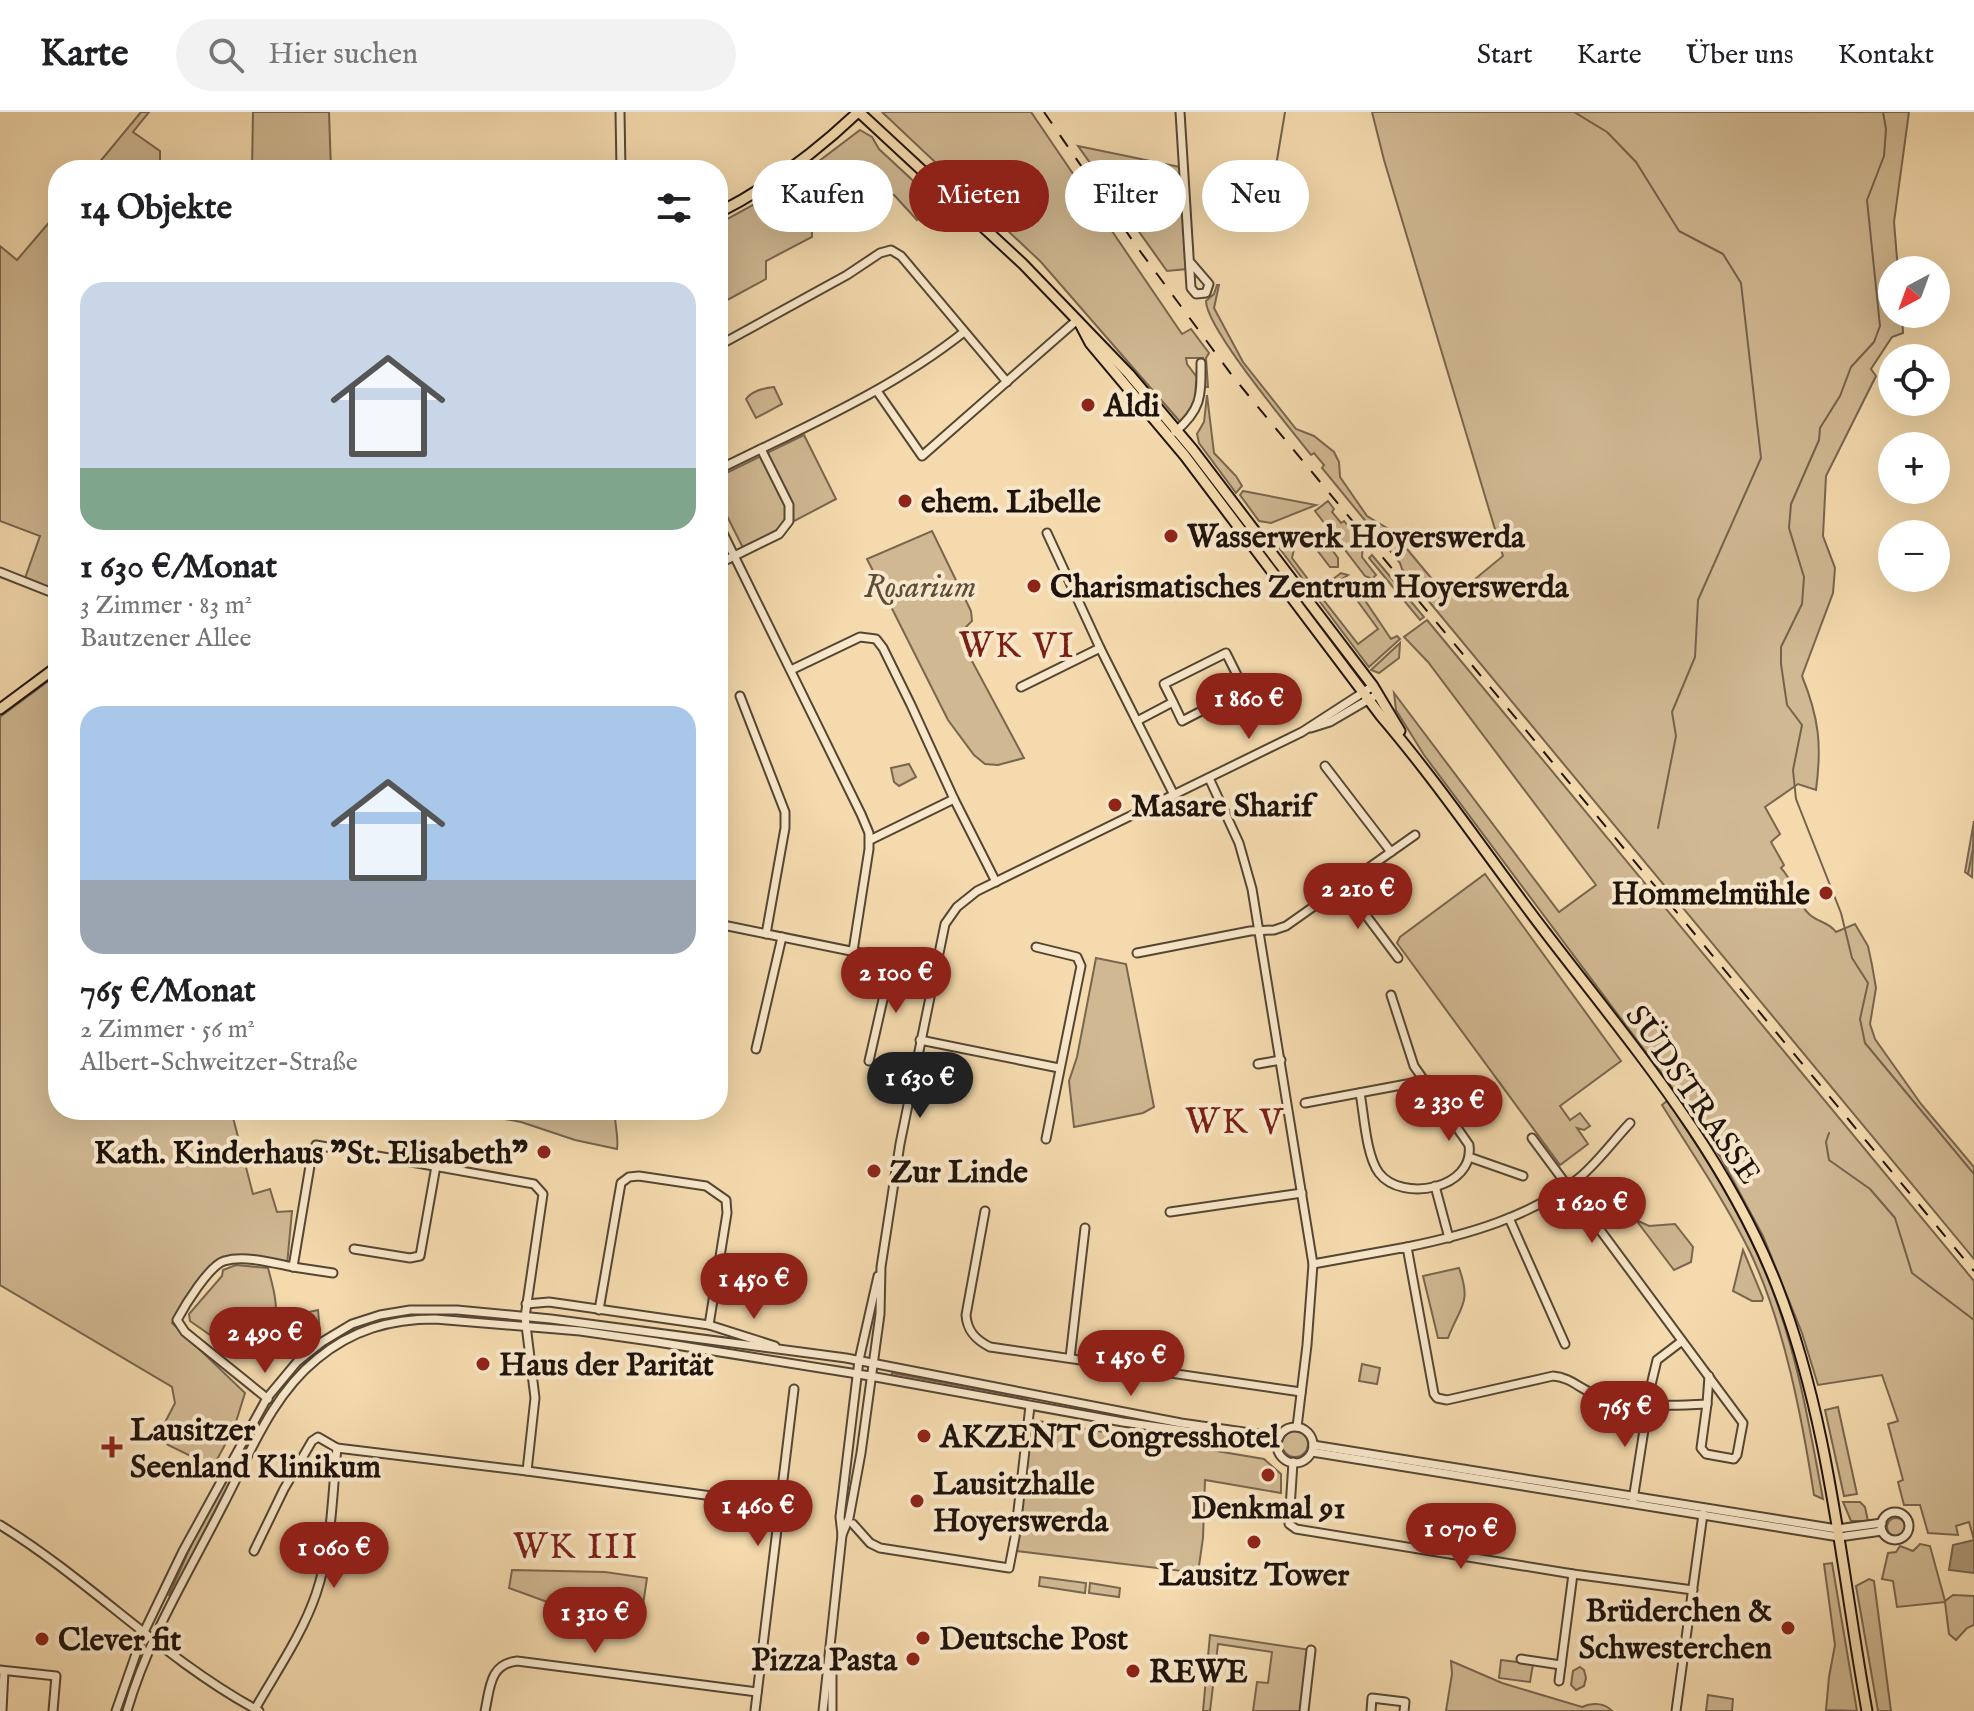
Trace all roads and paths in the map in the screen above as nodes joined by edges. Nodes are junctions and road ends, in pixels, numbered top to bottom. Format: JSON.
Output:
{"nodes":[{"id":1,"x":620,"y":112,"type":"edge"},
{"id":2,"x":858,"y":112,"type":"edge"},
{"id":3,"x":1180,"y":112,"type":"edge"},
{"id":4,"x":621,"y":160,"type":"edge"},
{"id":5,"x":728,"y":208,"type":"edge"},
{"id":6,"x":1191,"y":263,"type":"dead end"},
{"id":7,"x":1078,"y":322,"type":"junction"},
{"id":8,"x":964,"y":332,"type":"junction"},
{"id":9,"x":728,"y":340,"type":"edge"},
{"id":10,"x":1201,"y":363,"type":"dead end"},
{"id":11,"x":1007,"y":382,"type":"junction"},
{"id":12,"x":877,"y":391,"type":"junction"},
{"id":13,"x":1173,"y":434,"type":"junction"},
{"id":14,"x":761,"y":449,"type":"junction"},
{"id":15,"x":728,"y":465,"type":"edge"},
{"id":16,"x":1047,"y":533,"type":"dead end"},
{"id":17,"x":728,"y":544,"type":"edge"},
{"id":18,"x":734,"y":556,"type":"junction"},
{"id":19,"x":728,"y":559,"type":"edge"},
{"id":20,"x":0,"y":572,"type":"edge"},
{"id":21,"x":48,"y":591,"type":"edge"},
{"id":22,"x":1100,"y":648,"type":"junction"},
{"id":23,"x":791,"y":670,"type":"junction"},
{"id":24,"x":48,"y":673,"type":"edge"},
{"id":25,"x":1021,"y":687,"type":"dead end"},
{"id":26,"x":1371,"y":693,"type":"junction"},
{"id":27,"x":740,"y":696,"type":"dead end"},
{"id":28,"x":1173,"y":702,"type":"junction"},
{"id":29,"x":0,"y":709,"type":"edge"},
{"id":30,"x":1137,"y":721,"type":"junction"},
{"id":31,"x":1325,"y":766,"type":"dead end"},
{"id":32,"x":1209,"y":778,"type":"junction"},
{"id":33,"x":1174,"y":795,"type":"junction"},
{"id":34,"x":954,"y":799,"type":"junction"},
{"id":35,"x":1415,"y":835,"type":"dead end"},
{"id":36,"x":870,"y":840,"type":"junction"},
{"id":37,"x":1391,"y":852,"type":"junction"},
{"id":38,"x":996,"y":882,"type":"junction"},
{"id":39,"x":1344,"y":886,"type":"junction"},
{"id":40,"x":728,"y":926,"type":"edge"},
{"id":41,"x":1260,"y":930,"type":"junction"},
{"id":42,"x":766,"y":934,"type":"junction"},
{"id":43,"x":782,"y":937,"type":"junction"},
{"id":44,"x":1036,"y":947,"type":"dead end"},
{"id":45,"x":853,"y":951,"type":"junction"},
{"id":46,"x":1137,"y":953,"type":"dead end"},
{"id":47,"x":1398,"y":958,"type":"dead end"},
{"id":48,"x":892,"y":960,"type":"junction"},
{"id":49,"x":934,"y":968,"type":"junction"},
{"id":50,"x":1391,"y":995,"type":"dead end"},
{"id":51,"x":920,"y":1040,"type":"junction"},
{"id":52,"x":756,"y":1049,"type":"dead end"},
{"id":53,"x":1281,"y":1060,"type":"junction"},
{"id":54,"x":869,"y":1061,"type":"dead end"},
{"id":55,"x":1258,"y":1064,"type":"dead end"},
{"id":56,"x":1059,"y":1068,"type":"junction"},
{"id":57,"x":1423,"y":1081,"type":"junction"},
{"id":58,"x":1360,"y":1093,"type":"junction"},
{"id":59,"x":1305,"y":1103,"type":"dead end"},
{"id":60,"x":1630,"y":1123,"type":"dead end"},
{"id":61,"x":1532,"y":1138,"type":"dead end"},
{"id":62,"x":1046,"y":1139,"type":"dead end"},
{"id":63,"x":1469,"y":1157,"type":"junction"},
{"id":64,"x":436,"y":1166,"type":"junction"},
{"id":65,"x":1523,"y":1176,"type":"dead end"},
{"id":66,"x":1435,"y":1186,"type":"junction"},
{"id":67,"x":1567,"y":1186,"type":"junction"},
{"id":68,"x":1302,"y":1193,"type":"junction"},
{"id":69,"x":985,"y":1211,"type":"dead end"},
{"id":70,"x":1170,"y":1212,"type":"dead end"},
{"id":71,"x":1509,"y":1218,"type":"junction"},
{"id":72,"x":1085,"y":1228,"type":"dead end"},
{"id":73,"x":1449,"y":1238,"type":"junction"},
{"id":74,"x":1407,"y":1247,"type":"junction"},
{"id":75,"x":354,"y":1249,"type":"dead end"},
{"id":76,"x":1313,"y":1264,"type":"junction"},
{"id":77,"x":293,"y":1267,"type":"junction"},
{"id":78,"x":881,"y":1267,"type":"junction"},
{"id":79,"x":333,"y":1273,"type":"dead end"},
{"id":80,"x":526,"y":1304,"type":"junction"},
{"id":81,"x":599,"y":1310,"type":"junction"},
{"id":82,"x":525,"y":1321,"type":"junction"},
{"id":83,"x":709,"y":1325,"type":"junction"},
{"id":84,"x":1682,"y":1341,"type":"junction"},
{"id":85,"x":1565,"y":1344,"type":"dead end"},
{"id":86,"x":788,"y":1351,"type":"junction"},
{"id":87,"x":1070,"y":1358,"type":"junction"},
{"id":88,"x":859,"y":1360,"type":"junction"},
{"id":89,"x":873,"y":1362,"type":"junction"},
{"id":90,"x":858,"y":1375,"type":"junction"},
{"id":91,"x":870,"y":1376,"type":"junction"},
{"id":92,"x":1709,"y":1376,"type":"junction"},
{"id":93,"x":794,"y":1389,"type":"dead end"},
{"id":94,"x":1301,"y":1392,"type":"junction"},
{"id":95,"x":267,"y":1398,"type":"junction"},
{"id":96,"x":1707,"y":1404,"type":"junction"},
{"id":97,"x":277,"y":1405,"type":"junction"},
{"id":98,"x":1030,"y":1406,"type":"junction"},
{"id":99,"x":1647,"y":1407,"type":"junction"},
{"id":100,"x":1297,"y":1427,"type":"junction"},
{"id":101,"x":1278,"y":1441,"type":"junction"},
{"id":102,"x":337,"y":1448,"type":"junction"},
{"id":103,"x":1312,"y":1448,"type":"junction"},
{"id":104,"x":1293,"y":1462,"type":"junction"},
{"id":105,"x":527,"y":1471,"type":"junction"},
{"id":106,"x":1634,"y":1500,"type":"junction"},
{"id":107,"x":779,"y":1505,"type":"junction"},
{"id":108,"x":1703,"y":1514,"type":"junction"},
{"id":109,"x":853,"y":1524,"type":"dead end"},
{"id":110,"x":0,"y":1525,"type":"edge"},
{"id":111,"x":1882,"y":1527,"type":"dead end"},
{"id":112,"x":1838,"y":1533,"type":"junction"},
{"id":113,"x":842,"y":1535,"type":"junction"},
{"id":114,"x":254,"y":1551,"type":"dead end"},
{"id":115,"x":1573,"y":1574,"type":"junction"},
{"id":116,"x":1196,"y":1577,"type":"dead end"},
{"id":117,"x":1224,"y":1580,"type":"dead end"},
{"id":118,"x":1693,"y":1590,"type":"junction"},
{"id":119,"x":830,"y":1633,"type":"junction"},
{"id":120,"x":143,"y":1634,"type":"junction"},
{"id":121,"x":152,"y":1641,"type":"junction"},
{"id":122,"x":1311,"y":1650,"type":"dead end"},
{"id":123,"x":1521,"y":1659,"type":"dead end"},
{"id":124,"x":1561,"y":1665,"type":"junction"},
{"id":125,"x":2,"y":1671,"type":"edge"},
{"id":126,"x":1559,"y":1681,"type":"dead end"},
{"id":127,"x":757,"y":1692,"type":"junction"},
{"id":128,"x":257,"y":1710,"type":"edge"},
{"id":129,"x":2,"y":1711,"type":"edge"},
{"id":130,"x":53,"y":1711,"type":"edge"},
{"id":131,"x":116,"y":1711,"type":"edge"},
{"id":132,"x":127,"y":1711,"type":"edge"},
{"id":133,"x":485,"y":1711,"type":"edge"},
{"id":134,"x":755,"y":1711,"type":"edge"},
{"id":135,"x":823,"y":1711,"type":"edge"},
{"id":136,"x":832,"y":1711,"type":"edge"},
{"id":137,"x":1304,"y":1711,"type":"edge"},
{"id":138,"x":1371,"y":1711,"type":"edge"},
{"id":139,"x":1404,"y":1711,"type":"edge"},
{"id":140,"x":1676,"y":1711,"type":"edge"},
{"id":141,"x":1867,"y":1711,"type":"edge"}],
"edges":[{"from":1,"to":4,"type":"street"},
{"from":2,"to":5,"type":"main road"},
{"from":2,"to":7,"type":"main road","name":"SÜDSTRASSE"},
{"from":3,"to":6,"type":"street"},
{"from":7,"to":11,"type":"street"},
{"from":7,"to":13,"type":"main road","name":"SÜDSTRASSE"},
{"from":8,"to":9,"type":"street"},
{"from":8,"to":11,"type":"street"},
{"from":8,"to":12,"type":"street"},
{"from":10,"to":13,"type":"street"},
{"from":11,"to":12,"type":"street"},
{"from":12,"to":14,"type":"street"},
{"from":13,"to":26,"type":"main road","name":"SÜDSTRASSE"},
{"from":14,"to":15,"type":"street"},
{"from":14,"to":18,"type":"street"},
{"from":16,"to":22,"type":"street"},
{"from":17,"to":18,"type":"street"},
{"from":18,"to":19,"type":"street"},
{"from":18,"to":23,"type":"street"},
{"from":20,"to":21,"type":"street"},
{"from":22,"to":25,"type":"street"},
{"from":22,"to":30,"type":"street"},
{"from":23,"to":34,"type":"street"},
{"from":23,"to":36,"type":"street"},
{"from":24,"to":29,"type":"main road"},
{"from":26,"to":32,"type":"street"},
{"from":26,"to":112,"type":"main road","name":"SÜDSTRASSE"},
{"from":27,"to":42,"type":"street"},
{"from":28,"to":28,"type":"street"},
{"from":28,"to":30,"type":"street"},
{"from":30,"to":33,"type":"street"},
{"from":31,"to":37,"type":"street"},
{"from":32,"to":33,"type":"street"},
{"from":32,"to":41,"type":"street"},
{"from":33,"to":38,"type":"street"},
{"from":34,"to":36,"type":"street"},
{"from":34,"to":38,"type":"street"},
{"from":35,"to":37,"type":"street"},
{"from":36,"to":45,"type":"street"},
{"from":37,"to":39,"type":"street"},
{"from":38,"to":49,"type":"street"},
{"from":39,"to":41,"type":"street"},
{"from":39,"to":47,"type":"street"},
{"from":40,"to":42,"type":"street"},
{"from":41,"to":46,"type":"street"},
{"from":41,"to":53,"type":"street"},
{"from":42,"to":43,"type":"street"},
{"from":43,"to":45,"type":"street"},
{"from":43,"to":52,"type":"street"},
{"from":44,"to":56,"type":"street"},
{"from":45,"to":48,"type":"street"},
{"from":48,"to":49,"type":"street"},
{"from":48,"to":54,"type":"street"},
{"from":49,"to":51,"type":"street"},
{"from":50,"to":57,"type":"street"},
{"from":51,"to":56,"type":"street"},
{"from":51,"to":78,"type":"street"},
{"from":53,"to":55,"type":"street"},
{"from":53,"to":68,"type":"street"},
{"from":56,"to":62,"type":"street"},
{"from":57,"to":58,"type":"street"},
{"from":57,"to":63,"type":"street"},
{"from":58,"to":59,"type":"street"},
{"from":58,"to":66,"type":"street"},
{"from":60,"to":67,"type":"street"},
{"from":61,"to":67,"type":"street"},
{"from":63,"to":65,"type":"street"},
{"from":63,"to":66,"type":"street"},
{"from":64,"to":75,"type":"street"},
{"from":64,"to":77,"type":"street"},
{"from":64,"to":80,"type":"street"},
{"from":66,"to":73,"type":"street"},
{"from":67,"to":71,"type":"street"},
{"from":67,"to":84,"type":"street"},
{"from":68,"to":70,"type":"street"},
{"from":68,"to":76,"type":"street"},
{"from":69,"to":87,"type":"street"},
{"from":71,"to":73,"type":"street"},
{"from":71,"to":85,"type":"street"},
{"from":72,"to":87,"type":"street"},
{"from":73,"to":74,"type":"street"},
{"from":74,"to":76,"type":"street"},
{"from":74,"to":99,"type":"street"},
{"from":76,"to":94,"type":"street"},
{"from":77,"to":79,"type":"street"},
{"from":77,"to":95,"type":"street"},
{"from":78,"to":88,"type":"street"},
{"from":78,"to":89,"type":"street"},
{"from":80,"to":81,"type":"street"},
{"from":80,"to":82,"type":"street"},
{"from":81,"to":83,"type":"street"},
{"from":81,"to":83,"type":"street"},
{"from":82,"to":86,"type":"street"},
{"from":82,"to":90,"type":"street"},
{"from":82,"to":95,"type":"street"},
{"from":82,"to":97,"type":"street"},
{"from":82,"to":105,"type":"street"},
{"from":83,"to":86,"type":"street"},
{"from":84,"to":92,"type":"street"},
{"from":84,"to":99,"type":"street"},
{"from":86,"to":88,"type":"street"},
{"from":87,"to":94,"type":"street"},
{"from":88,"to":89,"type":"street"},
{"from":88,"to":90,"type":"street"},
{"from":89,"to":91,"type":"street"},
{"from":89,"to":101,"type":"street"},
{"from":90,"to":91,"type":"street"},
{"from":90,"to":113,"type":"street"},
{"from":91,"to":98,"type":"street"},
{"from":91,"to":113,"type":"street"},
{"from":92,"to":96,"type":"street"},
{"from":92,"to":96,"type":"street"},
{"from":93,"to":107,"type":"street"},
{"from":94,"to":100,"type":"street"},
{"from":95,"to":97,"type":"street"},
{"from":95,"to":120,"type":"street"},
{"from":96,"to":99,"type":"street"},
{"from":97,"to":121,"type":"street"},
{"from":98,"to":101,"type":"street"},
{"from":98,"to":109,"type":"street"},
{"from":99,"to":106,"type":"street"},
{"from":100,"to":101,"type":"street"},
{"from":100,"to":103,"type":"street"},
{"from":101,"to":104,"type":"street"},
{"from":102,"to":105,"type":"street"},
{"from":102,"to":114,"type":"street"},
{"from":102,"to":128,"type":"street"},
{"from":103,"to":104,"type":"street"},
{"from":103,"to":106,"type":"street"},
{"from":104,"to":115,"type":"street"},
{"from":105,"to":107,"type":"street"},
{"from":106,"to":108,"type":"street"},
{"from":106,"to":112,"type":"street"},
{"from":107,"to":127,"type":"street"},
{"from":108,"to":112,"type":"street"},
{"from":108,"to":118,"type":"street"},
{"from":110,"to":120,"type":"street"},
{"from":111,"to":112,"type":"street"},
{"from":112,"to":141,"type":"main road","name":"SÜDSTRASSE"},
{"from":113,"to":119,"type":"street"},
{"from":115,"to":118,"type":"street"},
{"from":115,"to":124,"type":"street"},
{"from":116,"to":117,"type":"street"},
{"from":118,"to":140,"type":"street"},
{"from":119,"to":135,"type":"street"},
{"from":119,"to":136,"type":"street"},
{"from":120,"to":121,"type":"street"},
{"from":120,"to":131,"type":"street"},
{"from":121,"to":128,"type":"street"},
{"from":121,"to":132,"type":"street"},
{"from":122,"to":137,"type":"street"},
{"from":123,"to":124,"type":"street"},
{"from":124,"to":126,"type":"street"},
{"from":125,"to":129,"type":"street"},
{"from":125,"to":130,"type":"street"},
{"from":127,"to":133,"type":"street"},
{"from":127,"to":134,"type":"street"},
{"from":138,"to":139,"type":"street"}]}
